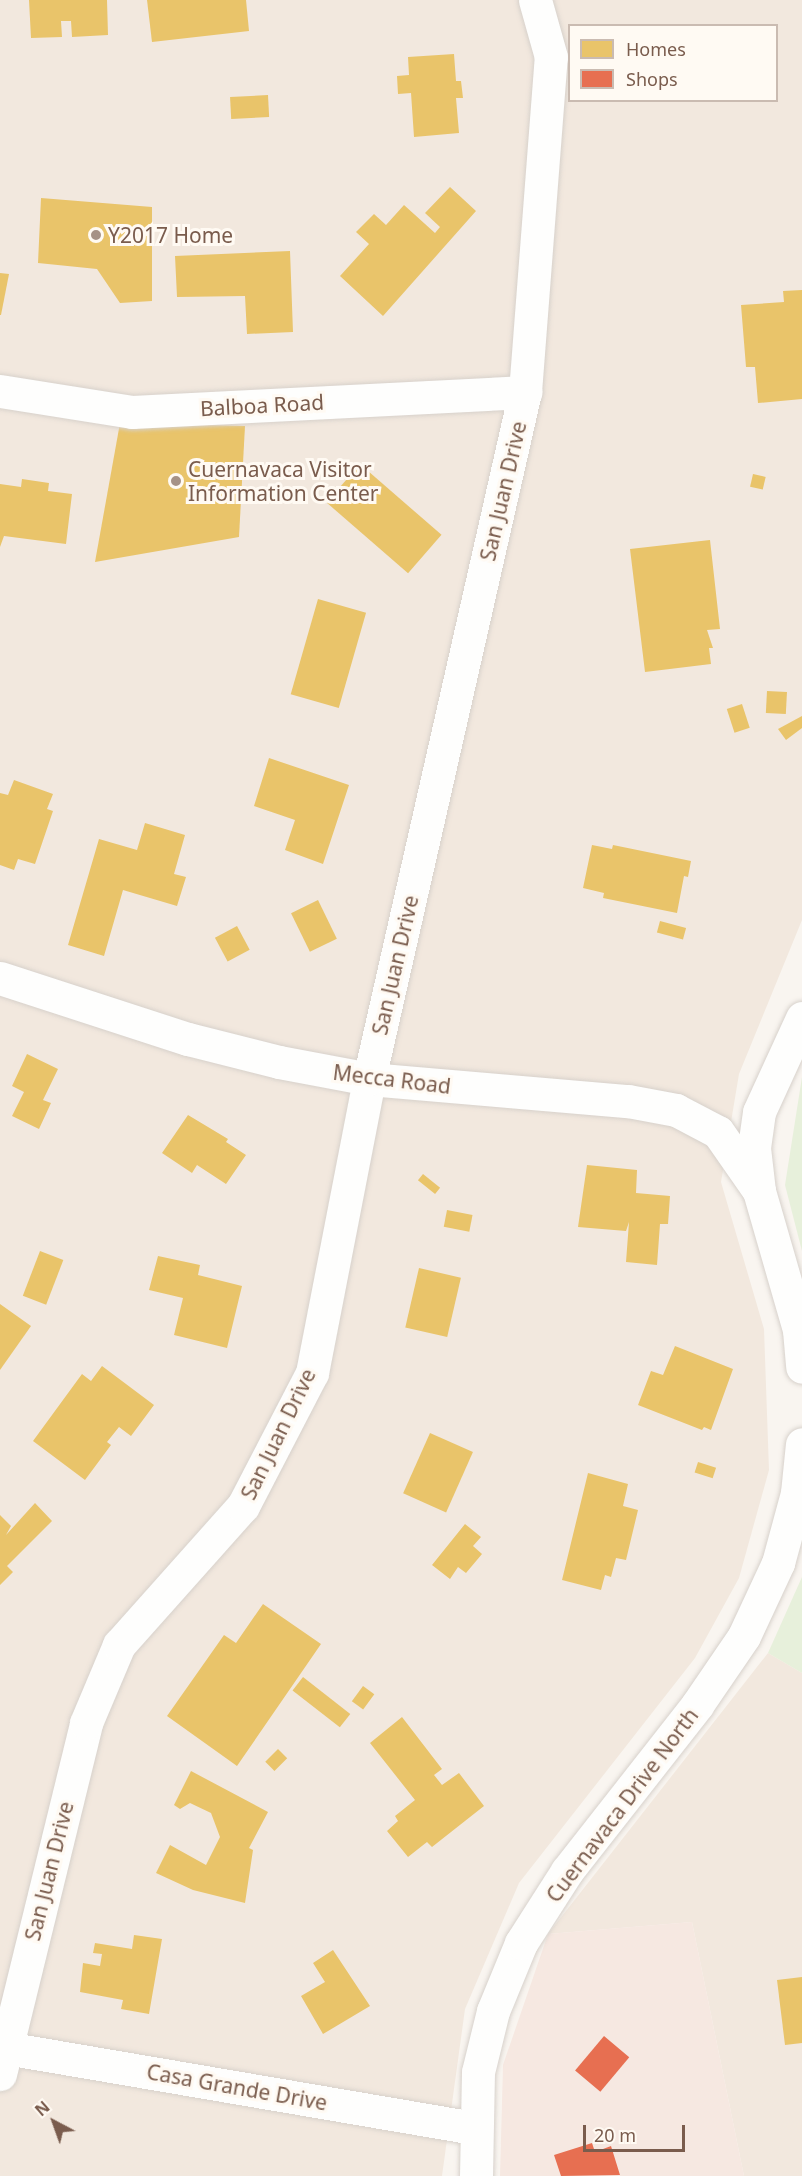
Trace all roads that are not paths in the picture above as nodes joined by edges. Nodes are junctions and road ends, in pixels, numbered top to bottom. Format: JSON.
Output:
{"nodes":[{"id":1,"x":535,"y":0,"type":"edge"},
{"id":2,"x":0,"y":391,"type":"edge"},
{"id":3,"x":525,"y":392,"type":"junction"},
{"id":4,"x":0,"y":978,"type":"edge"},
{"id":5,"x":802,"y":1018,"type":"edge"},
{"id":6,"x":369,"y":1079,"type":"junction"},
{"id":7,"x":759,"y":1191,"type":"junction"},
{"id":8,"x":802,"y":1367,"type":"edge"},
{"id":9,"x":802,"y":1444,"type":"edge"},
{"id":10,"x":2,"y":2056,"type":"edge"},
{"id":11,"x":475,"y":2128,"type":"junction"},
{"id":12,"x":476,"y":2176,"type":"edge"}],
"edges":[{"from":1,"to":3,"type":"street","name":"San Juan Drive"},
{"from":2,"to":3,"type":"street","name":"Balboa Road"},
{"from":3,"to":6,"type":"street","name":"San Juan Drive"},
{"from":4,"to":6,"type":"street","name":"Mecca Road"},
{"from":5,"to":7,"type":"street"},
{"from":6,"to":7,"type":"street","name":"Mecca Road"},
{"from":6,"to":10,"type":"street","name":"San Juan Drive"},
{"from":7,"to":8,"type":"street"},
{"from":9,"to":11,"type":"street","name":"Cuernavaca Drive North"},
{"from":10,"to":11,"type":"street","name":"Casa Grande Drive"},
{"from":11,"to":12,"type":"street","name":"Cuernavaca Drive North"}]}
